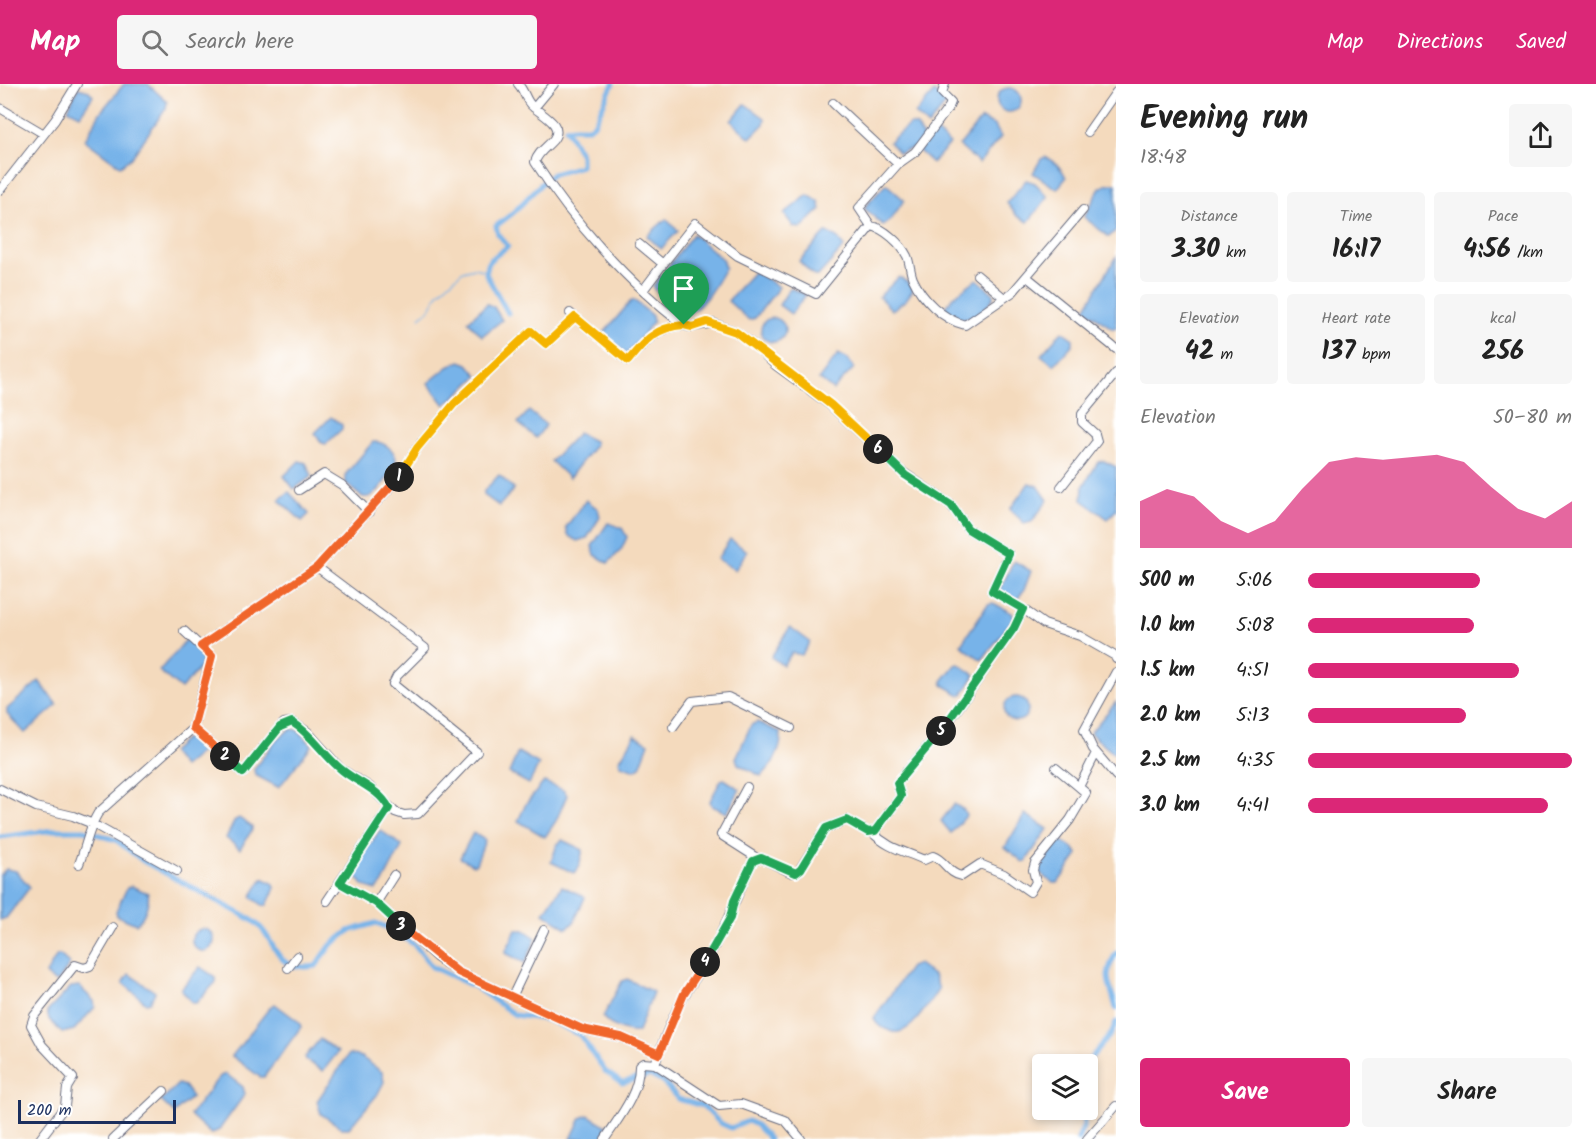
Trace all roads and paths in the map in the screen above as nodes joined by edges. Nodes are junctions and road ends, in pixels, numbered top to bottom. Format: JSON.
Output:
{"nodes":[{"id":1,"x":77,"y":84,"type":"edge"},
{"id":2,"x":518,"y":84,"type":"edge"},
{"id":3,"x":554,"y":84,"type":"edge"},
{"id":4,"x":945,"y":84,"type":"edge"},
{"id":5,"x":1116,"y":93,"type":"edge"},
{"id":6,"x":833,"y":103,"type":"dead end"},
{"id":7,"x":0,"y":108,"type":"edge"},
{"id":8,"x":534,"y":108,"type":"junction"},
{"id":9,"x":1088,"y":132,"type":"dead end"},
{"id":10,"x":44,"y":134,"type":"junction"},
{"id":11,"x":898,"y":164,"type":"junction"},
{"id":12,"x":0,"y":190,"type":"edge"},
{"id":13,"x":1083,"y":210,"type":"dead end"},
{"id":14,"x":871,"y":226,"type":"junction"},
{"id":15,"x":639,"y":244,"type":"dead end"},
{"id":16,"x":663,"y":264,"type":"junction"},
{"id":17,"x":977,"y":275,"type":"dead end"},
{"id":18,"x":1027,"y":277,"type":"junction"},
{"id":19,"x":644,"y":289,"type":"junction"},
{"id":20,"x":1003,"y":297,"type":"junction"},
{"id":21,"x":684,"y":325,"type":"junction"},
{"id":22,"x":1116,"y":349,"type":"edge"},
{"id":23,"x":1116,"y":373,"type":"edge"},
{"id":24,"x":1061,"y":487,"type":"dead end"},
{"id":25,"x":299,"y":490,"type":"dead end"},
{"id":26,"x":369,"y":512,"type":"junction"},
{"id":27,"x":317,"y":567,"type":"junction"},
{"id":28,"x":1023,"y":609,"type":"junction"},
{"id":29,"x":184,"y":631,"type":"dead end"},
{"id":30,"x":201,"y":646,"type":"junction"},
{"id":31,"x":1116,"y":659,"type":"edge"},
{"id":32,"x":1116,"y":672,"type":"edge"},
{"id":33,"x":673,"y":727,"type":"dead end"},
{"id":34,"x":193,"y":728,"type":"junction"},
{"id":35,"x":791,"y":728,"type":"dead end"},
{"id":36,"x":1096,"y":753,"type":"junction"},
{"id":37,"x":1056,"y":768,"type":"dead end"},
{"id":38,"x":1116,"y":776,"type":"edge"},
{"id":39,"x":747,"y":787,"type":"dead end"},
{"id":40,"x":1079,"y":787,"type":"junction"},
{"id":41,"x":0,"y":789,"type":"edge"},
{"id":42,"x":389,"y":808,"type":"junction"},
{"id":43,"x":91,"y":825,"type":"junction"},
{"id":44,"x":872,"y":832,"type":"junction"},
{"id":45,"x":757,"y":858,"type":"junction"},
{"id":46,"x":79,"y":864,"type":"dead end"},
{"id":47,"x":177,"y":871,"type":"dead end"},
{"id":48,"x":394,"y":876,"type":"dead end"},
{"id":49,"x":340,"y":883,"type":"junction"},
{"id":50,"x":327,"y":901,"type":"dead end"},
{"id":51,"x":376,"y":903,"type":"junction"},
{"id":52,"x":113,"y":927,"type":"dead end"},
{"id":53,"x":544,"y":930,"type":"dead end"},
{"id":54,"x":297,"y":956,"type":"dead end"},
{"id":55,"x":288,"y":968,"type":"dead end"},
{"id":56,"x":512,"y":997,"type":"junction"},
{"id":57,"x":659,"y":1054,"type":"junction"},
{"id":58,"x":655,"y":1064,"type":"junction"},
{"id":59,"x":164,"y":1091,"type":"dead end"},
{"id":60,"x":1116,"y":1106,"type":"edge"},
{"id":61,"x":40,"y":1139,"type":"edge"},
{"id":62,"x":112,"y":1139,"type":"edge"},
{"id":63,"x":605,"y":1139,"type":"edge"},
{"id":64,"x":801,"y":1139,"type":"edge"},
{"id":65,"x":1087,"y":1139,"type":"edge"}],
"edges":[{"from":1,"to":10,"type":"street"},
{"from":2,"to":8,"type":"street"},
{"from":3,"to":8,"type":"street"},
{"from":4,"to":11,"type":"street"},
{"from":5,"to":9,"type":"street"},
{"from":6,"to":11,"type":"street"},
{"from":7,"to":10,"type":"street"},
{"from":8,"to":19,"type":"street"},
{"from":10,"to":12,"type":"street"},
{"from":11,"to":14,"type":"street"},
{"from":13,"to":18,"type":"street"},
{"from":14,"to":16,"type":"street"},
{"from":14,"to":20,"type":"street"},
{"from":15,"to":16,"type":"street"},
{"from":16,"to":19,"type":"street"},
{"from":17,"to":20,"type":"street"},
{"from":18,"to":20,"type":"street"},
{"from":18,"to":22,"type":"street"},
{"from":19,"to":21,"type":"street"},
{"from":21,"to":26,"type":"street"},
{"from":21,"to":28,"type":"street"},
{"from":23,"to":24,"type":"street"},
{"from":25,"to":26,"type":"street"},
{"from":26,"to":27,"type":"street"},
{"from":27,"to":30,"type":"street"},
{"from":27,"to":42,"type":"street"},
{"from":28,"to":31,"type":"street"},
{"from":28,"to":44,"type":"street"},
{"from":29,"to":30,"type":"street"},
{"from":30,"to":34,"type":"street"},
{"from":32,"to":36,"type":"street"},
{"from":33,"to":35,"type":"street"},
{"from":34,"to":42,"type":"street"},
{"from":34,"to":43,"type":"street"},
{"from":36,"to":38,"type":"street"},
{"from":36,"to":40,"type":"street"},
{"from":37,"to":40,"type":"street"},
{"from":39,"to":45,"type":"street"},
{"from":40,"to":44,"type":"street"},
{"from":41,"to":43,"type":"street"},
{"from":42,"to":49,"type":"street"},
{"from":43,"to":46,"type":"street"},
{"from":43,"to":47,"type":"street"},
{"from":44,"to":45,"type":"street"},
{"from":45,"to":57,"type":"street"},
{"from":48,"to":51,"type":"street"},
{"from":49,"to":50,"type":"street"},
{"from":49,"to":51,"type":"street"},
{"from":51,"to":56,"type":"street"},
{"from":52,"to":61,"type":"street"},
{"from":53,"to":56,"type":"street"},
{"from":54,"to":55,"type":"street"},
{"from":56,"to":57,"type":"street"},
{"from":57,"to":58,"type":"street"},
{"from":58,"to":63,"type":"street"},
{"from":58,"to":64,"type":"street"},
{"from":59,"to":62,"type":"street"},
{"from":60,"to":65,"type":"street"}]}
